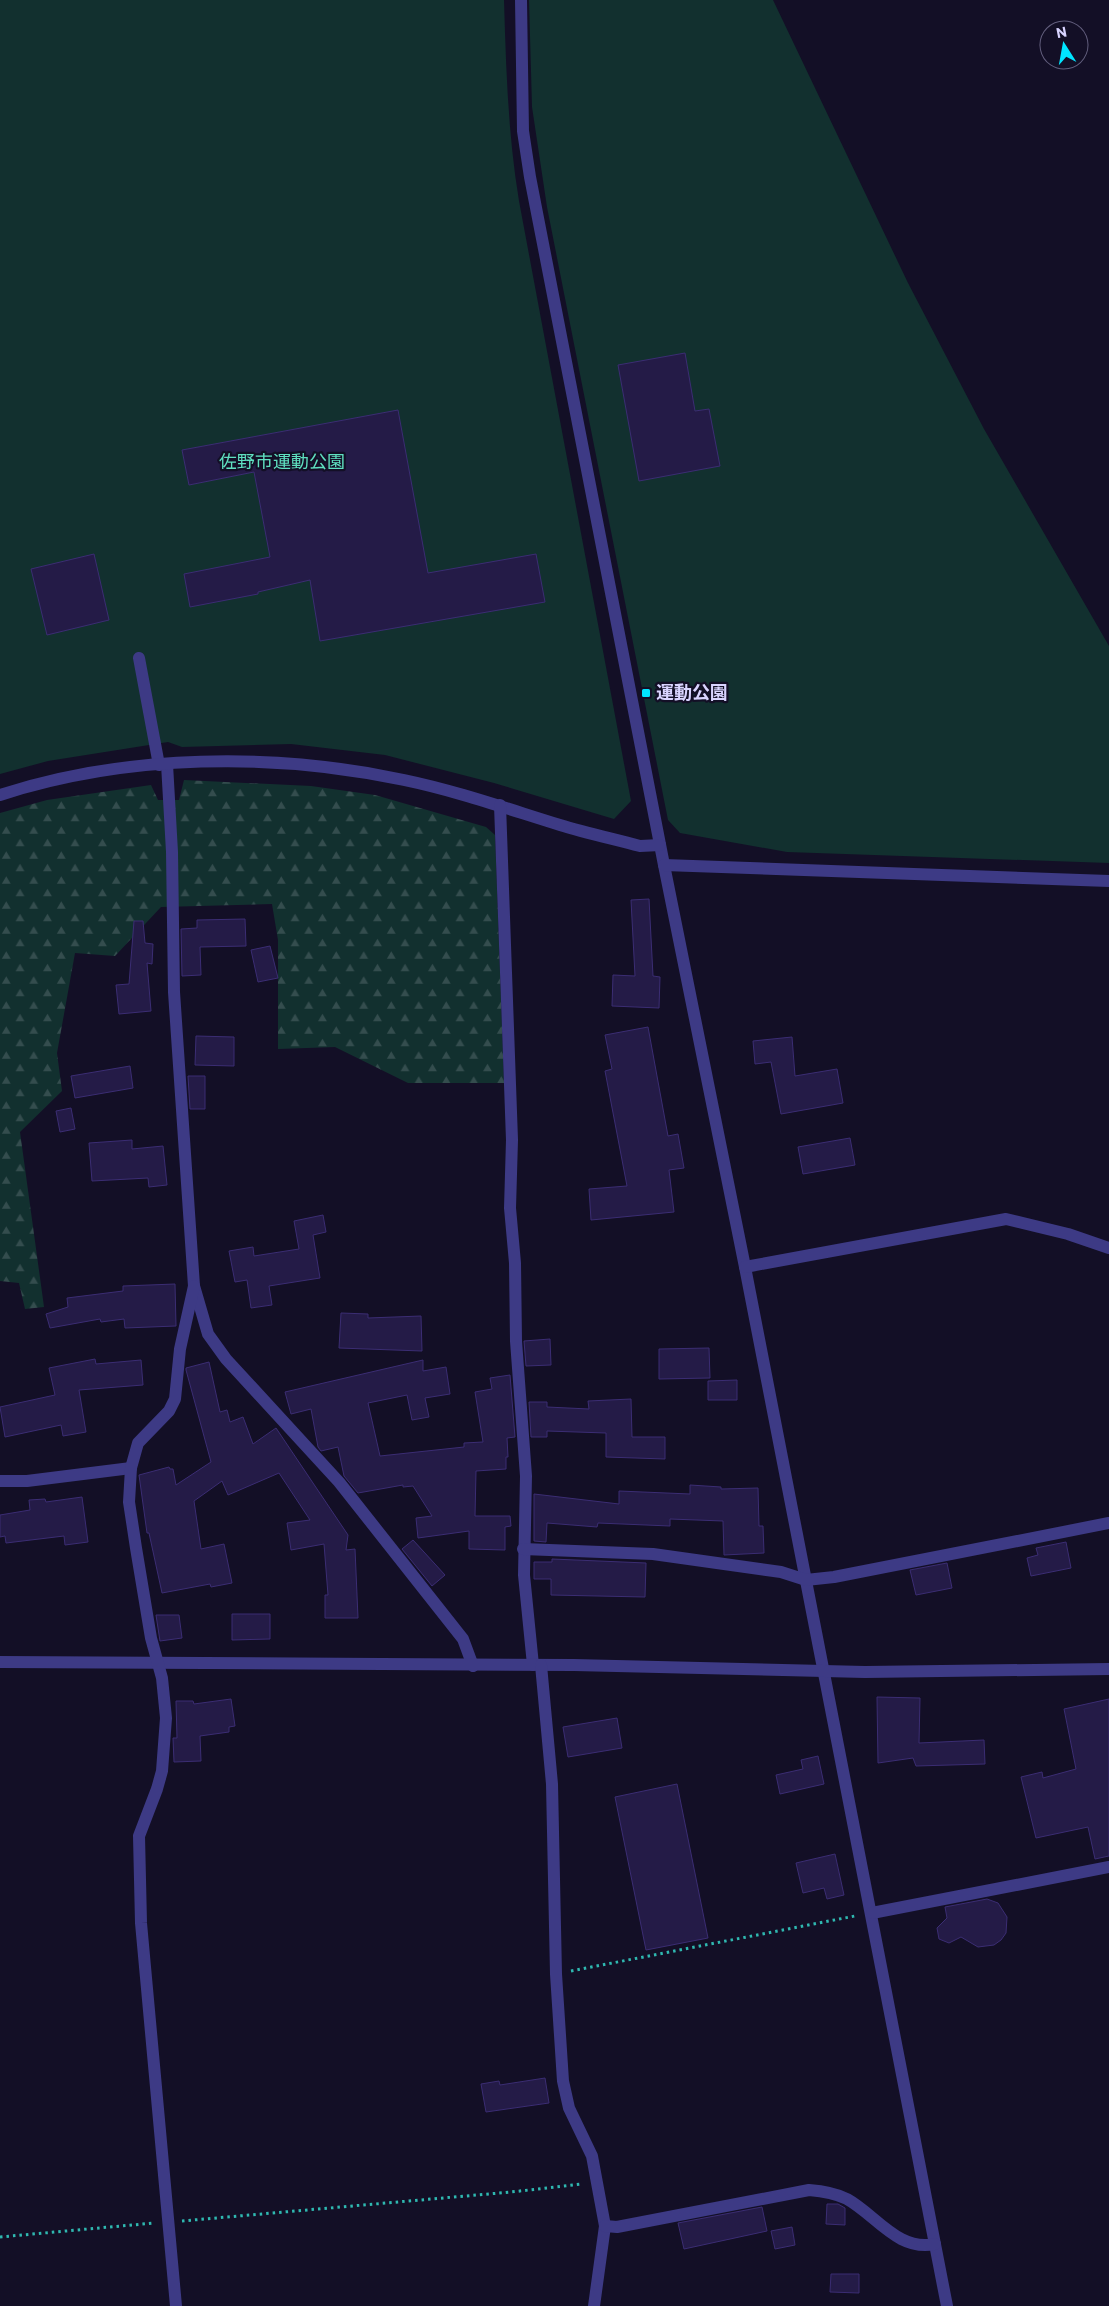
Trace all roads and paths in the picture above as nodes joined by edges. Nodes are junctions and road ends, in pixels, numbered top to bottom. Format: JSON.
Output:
{"nodes":[{"id":1,"x":521,"y":0,"type":"edge"},
{"id":2,"x":139,"y":658,"type":"dead end"},
{"id":3,"x":163,"y":765,"type":"junction"},
{"id":4,"x":0,"y":795,"type":"edge"},
{"id":5,"x":500,"y":805,"type":"junction"},
{"id":6,"x":660,"y":844,"type":"junction"},
{"id":7,"x":664,"y":865,"type":"junction"},
{"id":8,"x":1109,"y":882,"type":"edge"},
{"id":9,"x":1109,"y":1248,"type":"edge"},
{"id":10,"x":745,"y":1267,"type":"junction"},
{"id":11,"x":194,"y":1286,"type":"junction"},
{"id":12,"x":131,"y":1468,"type":"junction"},
{"id":13,"x":0,"y":1481,"type":"edge"},
{"id":14,"x":1109,"y":1523,"type":"edge"},
{"id":15,"x":523,"y":1549,"type":"junction"},
{"id":16,"x":806,"y":1580,"type":"junction"},
{"id":17,"x":0,"y":1662,"type":"edge"},
{"id":18,"x":157,"y":1664,"type":"junction"},
{"id":19,"x":537,"y":1665,"type":"junction"},
{"id":20,"x":473,"y":1666,"type":"junction"},
{"id":21,"x":1109,"y":1669,"type":"edge"},
{"id":22,"x":823,"y":1670,"type":"junction"},
{"id":23,"x":1109,"y":1867,"type":"edge"},
{"id":24,"x":872,"y":1913,"type":"junction"},
{"id":25,"x":556,"y":1974,"type":"junction"},
{"id":26,"x":597,"y":2182,"type":"junction"},
{"id":27,"x":168,"y":2222,"type":"junction"},
{"id":28,"x":605,"y":2226,"type":"junction"},
{"id":29,"x":0,"y":2237,"type":"edge"},
{"id":30,"x":935,"y":2244,"type":"junction"},
{"id":31,"x":176,"y":2306,"type":"edge"},
{"id":32,"x":594,"y":2306,"type":"edge"},
{"id":33,"x":947,"y":2306,"type":"edge"}],
"edges":[{"from":1,"to":6,"type":"street"},
{"from":2,"to":3,"type":"street"},
{"from":3,"to":4,"type":"street"},
{"from":3,"to":5,"type":"street"},
{"from":3,"to":11,"type":"street"},
{"from":5,"to":6,"type":"street"},
{"from":5,"to":15,"type":"street"},
{"from":6,"to":7,"type":"street"},
{"from":7,"to":8,"type":"street"},
{"from":7,"to":10,"type":"street"},
{"from":9,"to":10,"type":"street"},
{"from":10,"to":16,"type":"street"},
{"from":11,"to":12,"type":"street"},
{"from":11,"to":20,"type":"street"},
{"from":12,"to":13,"type":"street"},
{"from":12,"to":18,"type":"street"},
{"from":14,"to":16,"type":"street"},
{"from":15,"to":16,"type":"street"},
{"from":15,"to":19,"type":"street"},
{"from":16,"to":22,"type":"street"},
{"from":17,"to":18,"type":"street"},
{"from":18,"to":20,"type":"street"},
{"from":18,"to":27,"type":"street"},
{"from":19,"to":20,"type":"street"},
{"from":19,"to":22,"type":"street"},
{"from":19,"to":25,"type":"street"},
{"from":21,"to":22,"type":"street"},
{"from":22,"to":24,"type":"street"},
{"from":23,"to":24,"type":"street"},
{"from":24,"to":25,"type":"path"},
{"from":24,"to":30,"type":"street"},
{"from":25,"to":26,"type":"street"},
{"from":26,"to":27,"type":"path"},
{"from":26,"to":28,"type":"street"},
{"from":27,"to":29,"type":"path"},
{"from":27,"to":31,"type":"street"},
{"from":28,"to":30,"type":"street"},
{"from":28,"to":32,"type":"street"},
{"from":30,"to":33,"type":"street"}]}
